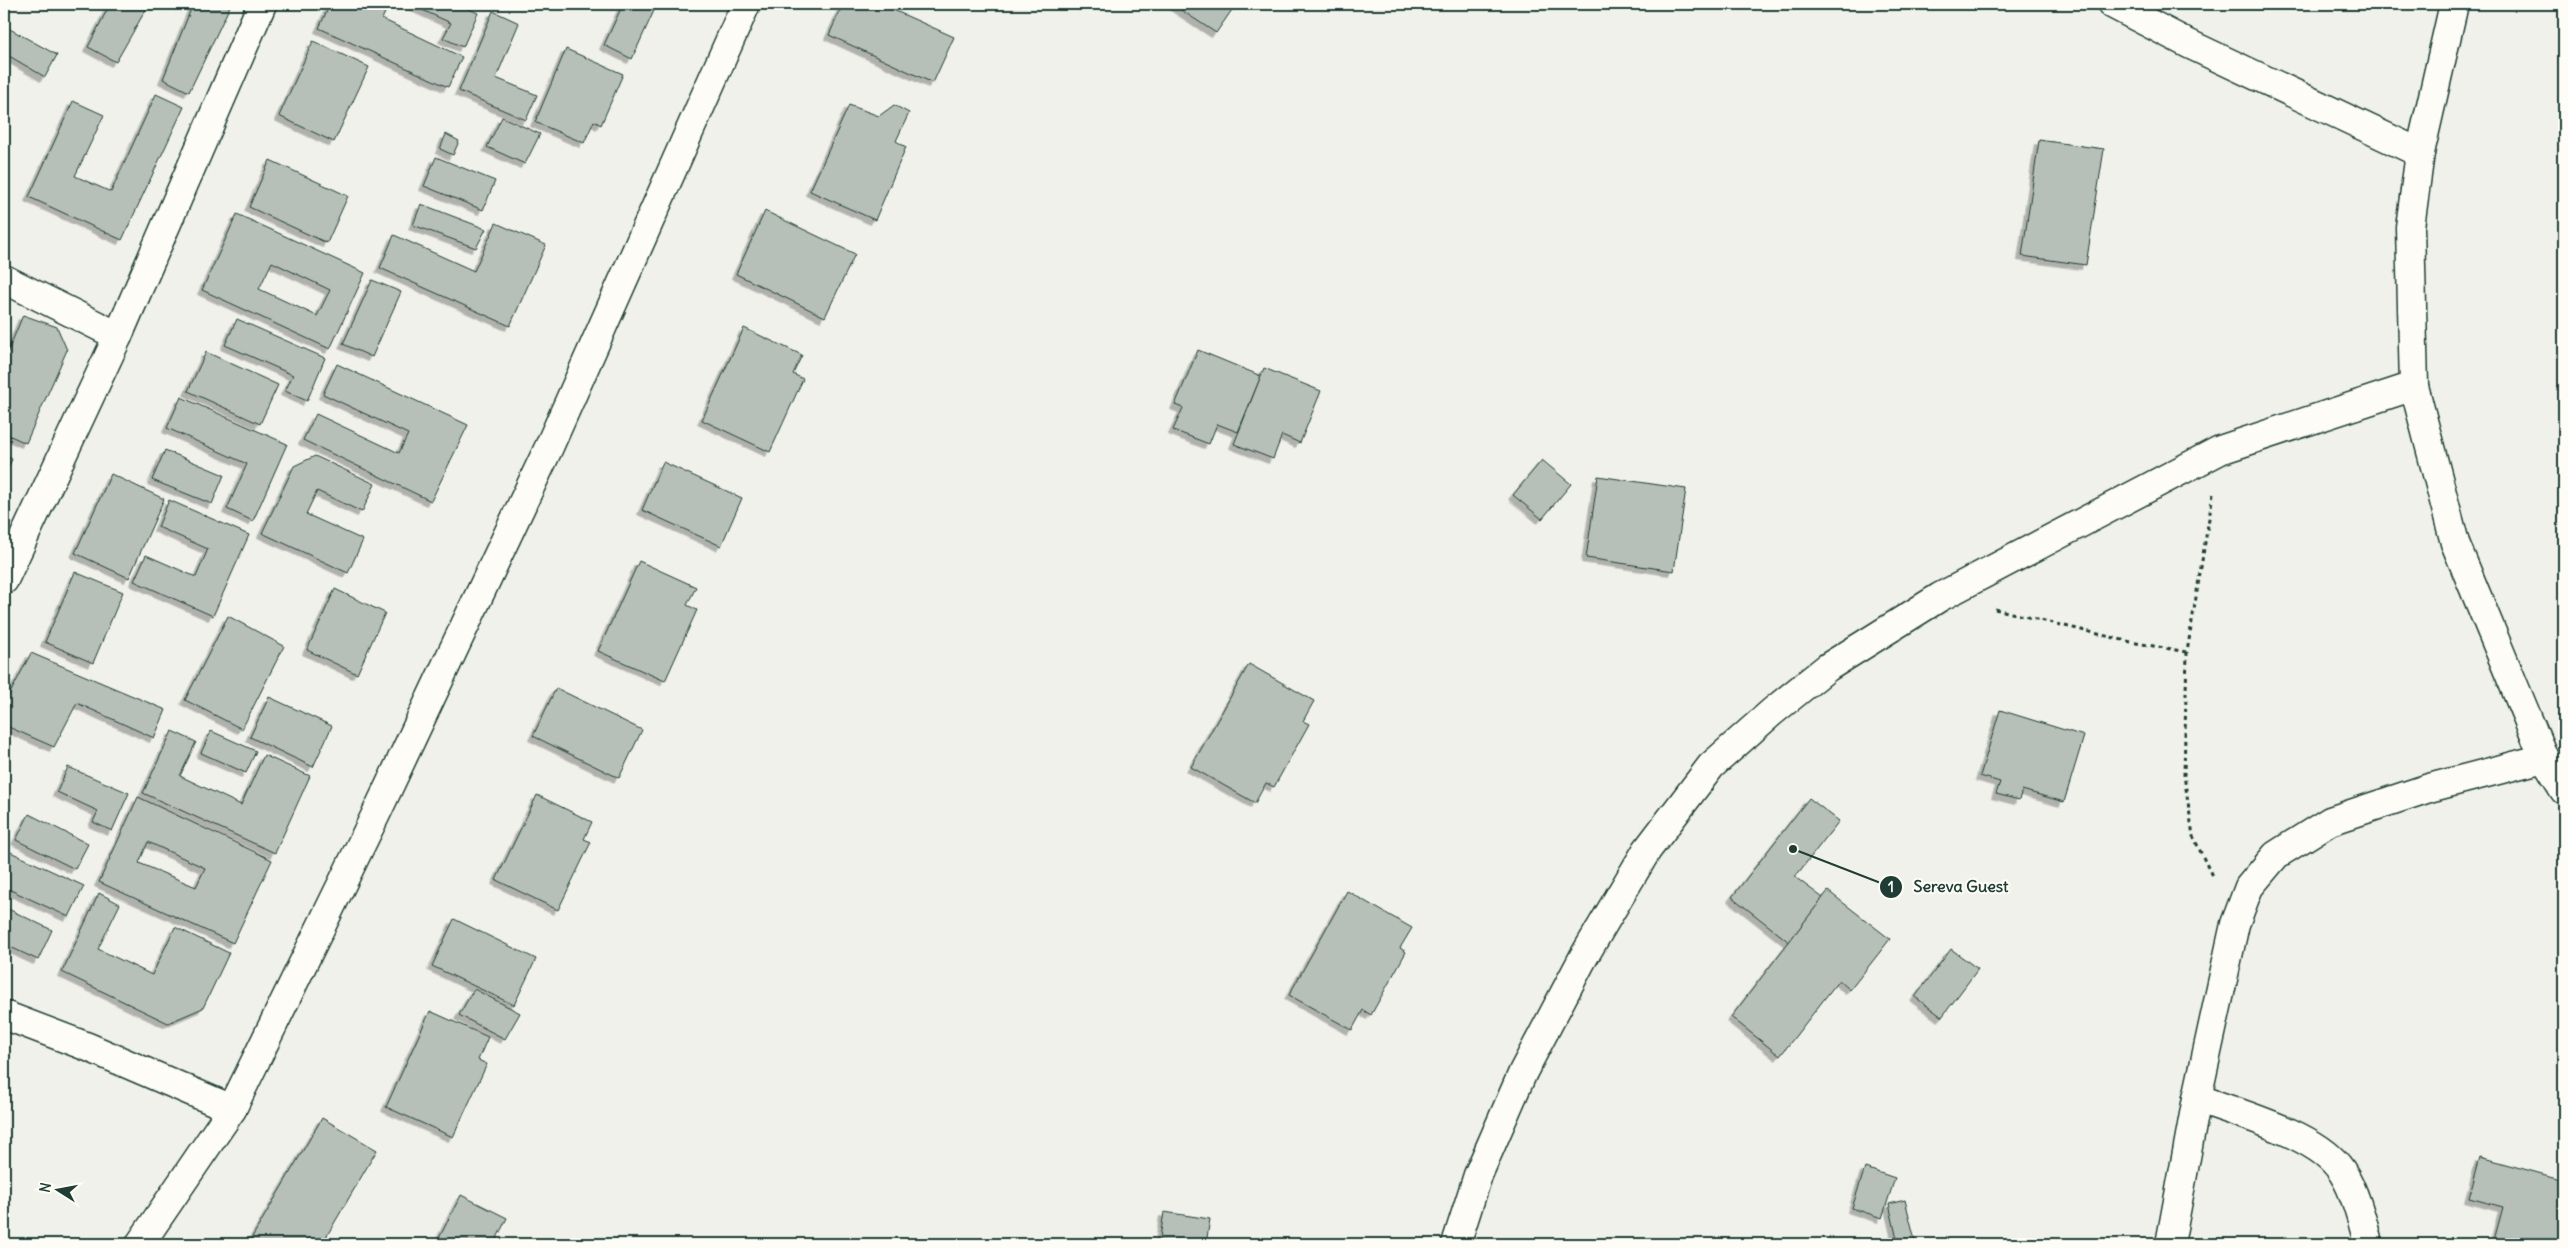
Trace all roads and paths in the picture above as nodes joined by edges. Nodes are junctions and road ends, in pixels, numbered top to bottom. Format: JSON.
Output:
{"nodes":[{"id":1,"x":262,"y":4,"type":"edge"},
{"id":2,"x":746,"y":4,"type":"edge"},
{"id":3,"x":2112,"y":4,"type":"edge"},
{"id":4,"x":2454,"y":4,"type":"edge"},
{"id":5,"x":2420,"y":153,"type":"junction"},
{"id":6,"x":4,"y":280,"type":"edge"},
{"id":7,"x":118,"y":336,"type":"junction"},
{"id":8,"x":2414,"y":386,"type":"junction"},
{"id":9,"x":2220,"y":450,"type":"junction"},
{"id":10,"x":4,"y":580,"type":"edge"},
{"id":11,"x":1940,"y":597,"type":"junction"},
{"id":12,"x":2187,"y":652,"type":"junction"},
{"id":13,"x":2544,"y":758,"type":"junction"},
{"id":14,"x":2564,"y":790,"type":"edge"},
{"id":15,"x":2235,"y":924,"type":"junction"},
{"id":16,"x":4,"y":1015,"type":"edge"},
{"id":17,"x":2197,"y":1098,"type":"junction"},
{"id":18,"x":232,"y":1109,"type":"junction"},
{"id":19,"x":140,"y":1244,"type":"edge"},
{"id":20,"x":1456,"y":1244,"type":"edge"},
{"id":21,"x":2170,"y":1244,"type":"edge"},
{"id":22,"x":2368,"y":1244,"type":"edge"}],
"edges":[{"from":1,"to":7,"type":"main road"},
{"from":2,"to":18,"type":"main road"},
{"from":3,"to":5,"type":"main road"},
{"from":4,"to":5,"type":"main road"},
{"from":5,"to":8,"type":"main road"},
{"from":6,"to":7,"type":"main road"},
{"from":7,"to":10,"type":"main road"},
{"from":8,"to":9,"type":"main road"},
{"from":8,"to":13,"type":"main road"},
{"from":9,"to":11,"type":"main road"},
{"from":9,"to":12,"type":"path"},
{"from":11,"to":12,"type":"path"},
{"from":11,"to":20,"type":"main road"},
{"from":12,"to":15,"type":"path"},
{"from":13,"to":14,"type":"main road"},
{"from":13,"to":15,"type":"main road"},
{"from":15,"to":17,"type":"main road"},
{"from":16,"to":18,"type":"main road"},
{"from":17,"to":21,"type":"main road"},
{"from":17,"to":22,"type":"main road"},
{"from":18,"to":19,"type":"main road"}]}
